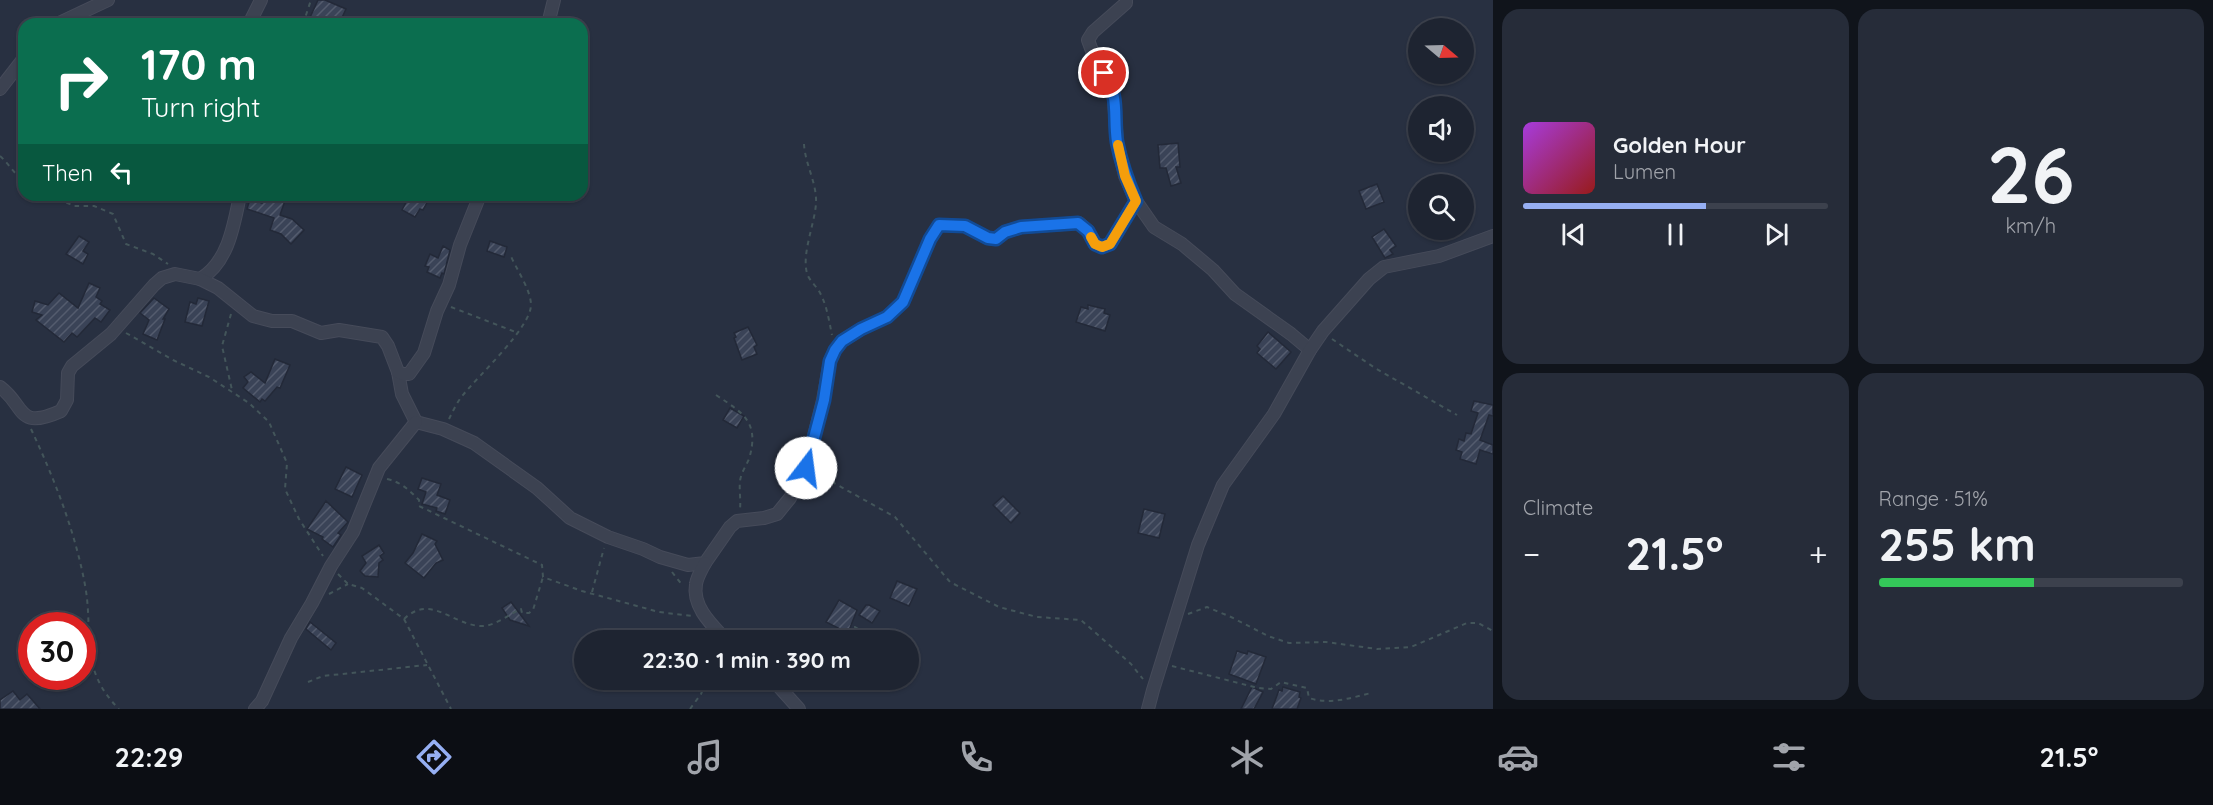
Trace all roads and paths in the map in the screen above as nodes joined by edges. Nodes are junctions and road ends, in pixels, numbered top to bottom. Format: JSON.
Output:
{"nodes":[{"id":1,"x":108,"y":0,"type":"edge"},
{"id":2,"x":261,"y":0,"type":"edge"},
{"id":3,"x":311,"y":0,"type":"edge"},
{"id":4,"x":554,"y":0,"type":"edge"},
{"id":5,"x":1126,"y":0,"type":"edge"},
{"id":6,"x":70,"y":18,"type":"edge"},
{"id":7,"x":252,"y":18,"type":"edge"},
{"id":8,"x":305,"y":18,"type":"edge"},
{"id":9,"x":550,"y":18,"type":"edge"},
{"id":10,"x":18,"y":66,"type":"edge"},
{"id":11,"x":0,"y":89,"type":"edge"},
{"id":12,"x":804,"y":144,"type":"dead end"},
{"id":13,"x":0,"y":156,"type":"edge"},
{"id":14,"x":18,"y":176,"type":"edge"},
{"id":15,"x":63,"y":201,"type":"edge"},
{"id":16,"x":238,"y":201,"type":"edge"},
{"id":17,"x":478,"y":201,"type":"edge"},
{"id":18,"x":1136,"y":201,"type":"junction"},
{"id":19,"x":1493,"y":236,"type":"edge"},
{"id":20,"x":510,"y":254,"type":"dead end"},
{"id":21,"x":175,"y":274,"type":"junction"},
{"id":22,"x":200,"y":279,"type":"junction"},
{"id":23,"x":235,"y":302,"type":"junction"},
{"id":24,"x":441,"y":303,"type":"junction"},
{"id":25,"x":1323,"y":331,"type":"junction"},
{"id":26,"x":518,"y":333,"type":"junction"},
{"id":27,"x":111,"y":334,"type":"junction"},
{"id":28,"x":835,"y":350,"type":"junction"},
{"id":29,"x":1310,"y":350,"type":"junction"},
{"id":30,"x":398,"y":372,"type":"junction"},
{"id":31,"x":0,"y":387,"type":"edge"},
{"id":32,"x":232,"y":391,"type":"junction"},
{"id":33,"x":716,"y":395,"type":"dead end"},
{"id":34,"x":1457,"y":415,"type":"dead end"},
{"id":35,"x":24,"y":416,"type":"junction"},
{"id":36,"x":416,"y":422,"type":"junction"},
{"id":37,"x":442,"y":429,"type":"junction"},
{"id":38,"x":806,"y":468,"type":"junction"},
{"id":39,"x":375,"y":477,"type":"junction"},
{"id":40,"x":737,"y":521,"type":"junction"},
{"id":41,"x":608,"y":537,"type":"junction"},
{"id":42,"x":660,"y":557,"type":"junction"},
{"id":43,"x":705,"y":563,"type":"junction"},
{"id":44,"x":330,"y":566,"type":"junction"},
{"id":45,"x":543,"y":578,"type":"junction"},
{"id":46,"x":592,"y":593,"type":"junction"},
{"id":47,"x":697,"y":602,"type":"junction"},
{"id":48,"x":705,"y":616,"type":"junction"},
{"id":49,"x":404,"y":619,"type":"junction"},
{"id":50,"x":1174,"y":620,"type":"junction"},
{"id":51,"x":717,"y":630,"type":"edge"},
{"id":52,"x":1493,"y":631,"type":"edge"},
{"id":53,"x":1161,"y":663,"type":"junction"},
{"id":54,"x":427,"y":664,"type":"junction"},
{"id":55,"x":308,"y":682,"type":"dead end"},
{"id":56,"x":703,"y":690,"type":"edge"},
{"id":57,"x":782,"y":690,"type":"edge"},
{"id":58,"x":1153,"y":690,"type":"junction"},
{"id":59,"x":1371,"y":693,"type":"dead end"},
{"id":60,"x":119,"y":709,"type":"edge"},
{"id":61,"x":255,"y":709,"type":"edge"},
{"id":62,"x":451,"y":709,"type":"edge"},
{"id":63,"x":690,"y":709,"type":"edge"},
{"id":64,"x":800,"y":709,"type":"edge"},
{"id":65,"x":1148,"y":709,"type":"edge"}],
"edges":[{"from":1,"to":6,"type":"street"},
{"from":2,"to":7,"type":"street"},
{"from":3,"to":8,"type":"path"},
{"from":4,"to":9,"type":"street"},
{"from":5,"to":18,"type":"street"},
{"from":10,"to":11,"type":"street"},
{"from":12,"to":28,"type":"path"},
{"from":13,"to":14,"type":"path"},
{"from":15,"to":21,"type":"path"},
{"from":16,"to":22,"type":"street"},
{"from":17,"to":24,"type":"street"},
{"from":18,"to":28,"type":"street"},
{"from":18,"to":29,"type":"street"},
{"from":19,"to":25,"type":"street"},
{"from":20,"to":26,"type":"path"},
{"from":21,"to":22,"type":"street"},
{"from":21,"to":27,"type":"street"},
{"from":22,"to":23,"type":"street"},
{"from":23,"to":30,"type":"street"},
{"from":23,"to":32,"type":"path"},
{"from":24,"to":26,"type":"path"},
{"from":24,"to":30,"type":"street"},
{"from":25,"to":29,"type":"street"},
{"from":25,"to":34,"type":"path"},
{"from":26,"to":37,"type":"path"},
{"from":27,"to":32,"type":"path"},
{"from":27,"to":35,"type":"street"},
{"from":28,"to":38,"type":"street"},
{"from":29,"to":50,"type":"street"},
{"from":30,"to":36,"type":"street"},
{"from":31,"to":35,"type":"street"},
{"from":32,"to":44,"type":"path"},
{"from":33,"to":40,"type":"path"},
{"from":35,"to":60,"type":"path"},
{"from":36,"to":37,"type":"street"},
{"from":36,"to":39,"type":"street"},
{"from":37,"to":41,"type":"street"},
{"from":38,"to":40,"type":"street"},
{"from":38,"to":58,"type":"path"},
{"from":39,"to":44,"type":"street"},
{"from":39,"to":45,"type":"path"},
{"from":40,"to":43,"type":"street"},
{"from":41,"to":42,"type":"street"},
{"from":41,"to":46,"type":"path"},
{"from":42,"to":43,"type":"street"},
{"from":42,"to":47,"type":"path"},
{"from":43,"to":47,"type":"street"},
{"from":44,"to":49,"type":"path"},
{"from":44,"to":61,"type":"street"},
{"from":45,"to":46,"type":"path"},
{"from":45,"to":49,"type":"path"},
{"from":46,"to":48,"type":"path"},
{"from":47,"to":48,"type":"street"},
{"from":48,"to":51,"type":"street"},
{"from":49,"to":54,"type":"path"},
{"from":50,"to":52,"type":"path"},
{"from":50,"to":53,"type":"street"},
{"from":53,"to":58,"type":"street"},
{"from":53,"to":59,"type":"path"},
{"from":54,"to":55,"type":"path"},
{"from":54,"to":62,"type":"path"},
{"from":56,"to":63,"type":"path"},
{"from":57,"to":64,"type":"street"},
{"from":58,"to":65,"type":"street"}]}
